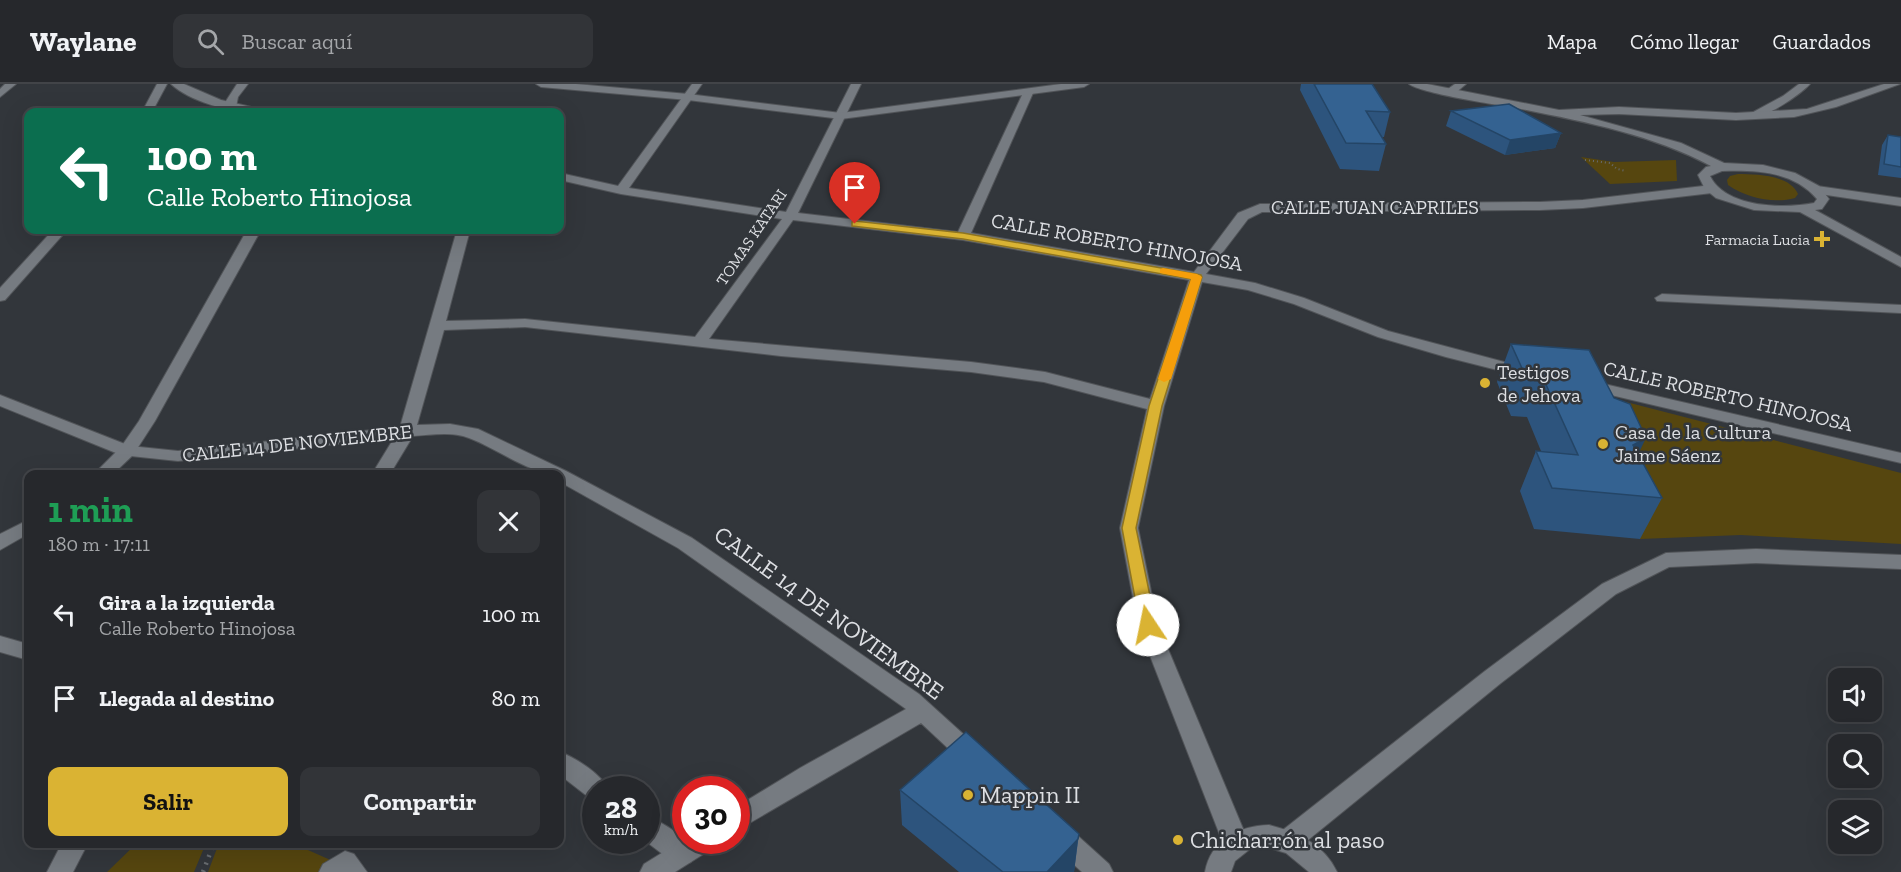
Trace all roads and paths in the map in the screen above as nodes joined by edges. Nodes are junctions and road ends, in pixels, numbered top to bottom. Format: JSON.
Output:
{"nodes":[{"id":1,"x":11,"y":84,"type":"edge"},
{"id":2,"x":162,"y":84,"type":"edge"},
{"id":3,"x":176,"y":84,"type":"edge"},
{"id":4,"x":243,"y":84,"type":"edge"},
{"id":5,"x":541,"y":84,"type":"edge"},
{"id":6,"x":698,"y":84,"type":"edge"},
{"id":7,"x":856,"y":84,"type":"edge"},
{"id":8,"x":1084,"y":84,"type":"edge"},
{"id":9,"x":1414,"y":84,"type":"edge"},
{"id":10,"x":1461,"y":84,"type":"edge"},
{"id":11,"x":1805,"y":84,"type":"edge"},
{"id":12,"x":1895,"y":84,"type":"edge"},
{"id":13,"x":1028,"y":93,"type":"junction"},
{"id":14,"x":1449,"y":93,"type":"junction"},
{"id":15,"x":0,"y":94,"type":"edge"},
{"id":16,"x":688,"y":97,"type":"junction"},
{"id":17,"x":149,"y":108,"type":"edge"},
{"id":18,"x":224,"y":108,"type":"edge"},
{"id":19,"x":230,"y":108,"type":"edge"},
{"id":20,"x":1561,"y":113,"type":"junction"},
{"id":21,"x":841,"y":116,"type":"junction"},
{"id":22,"x":1751,"y":116,"type":"junction"},
{"id":23,"x":1722,"y":167,"type":"junction"},
{"id":24,"x":564,"y":178,"type":"edge"},
{"id":25,"x":1712,"y":189,"type":"junction"},
{"id":26,"x":621,"y":190,"type":"junction"},
{"id":27,"x":1817,"y":190,"type":"junction"},
{"id":28,"x":1901,"y":202,"type":"edge"},
{"id":29,"x":1805,"y":210,"type":"junction"},
{"id":30,"x":790,"y":216,"type":"junction"},
{"id":31,"x":56,"y":234,"type":"edge"},
{"id":32,"x":252,"y":234,"type":"edge"},
{"id":33,"x":462,"y":234,"type":"edge"},
{"id":34,"x":963,"y":236,"type":"junction"},
{"id":35,"x":1901,"y":263,"type":"edge"},
{"id":36,"x":1197,"y":277,"type":"junction"},
{"id":37,"x":0,"y":297,"type":"edge"},
{"id":38,"x":1662,"y":298,"type":"dead end"},
{"id":39,"x":1901,"y":309,"type":"edge"},
{"id":40,"x":439,"y":326,"type":"junction"},
{"id":41,"x":699,"y":342,"type":"junction"},
{"id":42,"x":1540,"y":375,"type":"edge"},
{"id":43,"x":1574,"y":383,"type":"edge"},
{"id":44,"x":0,"y":400,"type":"edge"},
{"id":45,"x":1156,"y":406,"type":"junction"},
{"id":46,"x":407,"y":430,"type":"junction"},
{"id":47,"x":127,"y":451,"type":"junction"},
{"id":48,"x":1901,"y":458,"type":"edge"},
{"id":49,"x":107,"y":470,"type":"edge"},
{"id":50,"x":383,"y":470,"type":"edge"},
{"id":51,"x":551,"y":470,"type":"edge"},
{"id":52,"x":564,"y":477,"type":"edge"},
{"id":53,"x":24,"y":528,"type":"edge"},
{"id":54,"x":0,"y":543,"type":"edge"},
{"id":55,"x":1901,"y":562,"type":"edge"},
{"id":56,"x":0,"y":645,"type":"edge"},
{"id":57,"x":24,"y":651,"type":"edge"},
{"id":58,"x":922,"y":711,"type":"junction"},
{"id":59,"x":564,"y":765,"type":"edge"},
{"id":60,"x":990,"y":772,"type":"edge"},
{"id":61,"x":582,"y":778,"type":"edge"},
{"id":62,"x":750,"y":811,"type":"edge"},
{"id":63,"x":1041,"y":818,"type":"edge"},
{"id":64,"x":1288,"y":841,"type":"junction"},
{"id":65,"x":1236,"y":843,"type":"junction"},
{"id":66,"x":72,"y":848,"type":"edge"},
{"id":67,"x":212,"y":848,"type":"edge"},
{"id":68,"x":682,"y":854,"type":"edge"},
{"id":69,"x":60,"y":872,"type":"edge"},
{"id":70,"x":202,"y":872,"type":"edge"},
{"id":71,"x":653,"y":872,"type":"edge"},
{"id":72,"x":1100,"y":872,"type":"edge"},
{"id":73,"x":1218,"y":872,"type":"edge"},
{"id":74,"x":1324,"y":872,"type":"edge"}],
"edges":[{"from":1,"to":15,"type":"street"},
{"from":2,"to":17,"type":"street"},
{"from":3,"to":18,"type":"street"},
{"from":4,"to":19,"type":"street"},
{"from":5,"to":16,"type":"street"},
{"from":6,"to":16,"type":"street"},
{"from":7,"to":21,"type":"street","name":"TOMAS KATARI"},
{"from":8,"to":13,"type":"street"},
{"from":9,"to":14,"type":"street"},
{"from":10,"to":14,"type":"street"},
{"from":11,"to":22,"type":"street"},
{"from":12,"to":22,"type":"street"},
{"from":13,"to":21,"type":"street"},
{"from":13,"to":34,"type":"street"},
{"from":14,"to":20,"type":"street"},
{"from":16,"to":21,"type":"street"},
{"from":16,"to":26,"type":"street"},
{"from":20,"to":22,"type":"street"},
{"from":20,"to":23,"type":"street"},
{"from":21,"to":30,"type":"street","name":"TOMAS KATARI"},
{"from":23,"to":25,"type":"street"},
{"from":23,"to":27,"type":"street"},
{"from":24,"to":26,"type":"street","name":"CALLE ROBERTO HINOJOSA"},
{"from":25,"to":29,"type":"street"},
{"from":25,"to":36,"type":"street","name":"CALLE JUAN CAPRILES"},
{"from":26,"to":30,"type":"street","name":"CALLE ROBERTO HINOJOSA"},
{"from":27,"to":28,"type":"street"},
{"from":27,"to":29,"type":"street"},
{"from":29,"to":35,"type":"street"},
{"from":30,"to":34,"type":"street","name":"CALLE ROBERTO HINOJOSA"},
{"from":30,"to":41,"type":"street","name":"TOMAS KATARI"},
{"from":31,"to":37,"type":"street"},
{"from":32,"to":47,"type":"street"},
{"from":33,"to":40,"type":"street"},
{"from":34,"to":36,"type":"street","name":"CALLE ROBERTO HINOJOSA"},
{"from":36,"to":42,"type":"street","name":"CALLE ROBERTO HINOJOSA"},
{"from":36,"to":45,"type":"street","name":"CALLE JUAN CAPRILES"},
{"from":38,"to":39,"type":"street"},
{"from":40,"to":41,"type":"street"},
{"from":40,"to":46,"type":"street"},
{"from":41,"to":45,"type":"street"},
{"from":43,"to":48,"type":"street","name":"CALLE ROBERTO HINOJOSA"},
{"from":44,"to":47,"type":"street","name":"CALLE 14 DE NOVIEMBRE"},
{"from":45,"to":65,"type":"street","name":"CALLE JUAN CAPRILES"},
{"from":46,"to":47,"type":"street","name":"CALLE 14 DE NOVIEMBRE"},
{"from":46,"to":50,"type":"street"},
{"from":46,"to":51,"type":"street","name":"CALLE 14 DE NOVIEMBRE"},
{"from":47,"to":49,"type":"street"},
{"from":52,"to":58,"type":"street","name":"CALLE 14 DE NOVIEMBRE"},
{"from":53,"to":54,"type":"street"},
{"from":55,"to":64,"type":"street"},
{"from":56,"to":57,"type":"street"},
{"from":58,"to":60,"type":"street","name":"CALLE 14 DE NOVIEMBRE"},
{"from":58,"to":62,"type":"street"},
{"from":59,"to":61,"type":"street"},
{"from":63,"to":72,"type":"street"},
{"from":64,"to":65,"type":"street"},
{"from":64,"to":74,"type":"street"},
{"from":65,"to":73,"type":"street"},
{"from":66,"to":69,"type":"street"},
{"from":67,"to":70,"type":"path"},
{"from":68,"to":71,"type":"street"}]}
